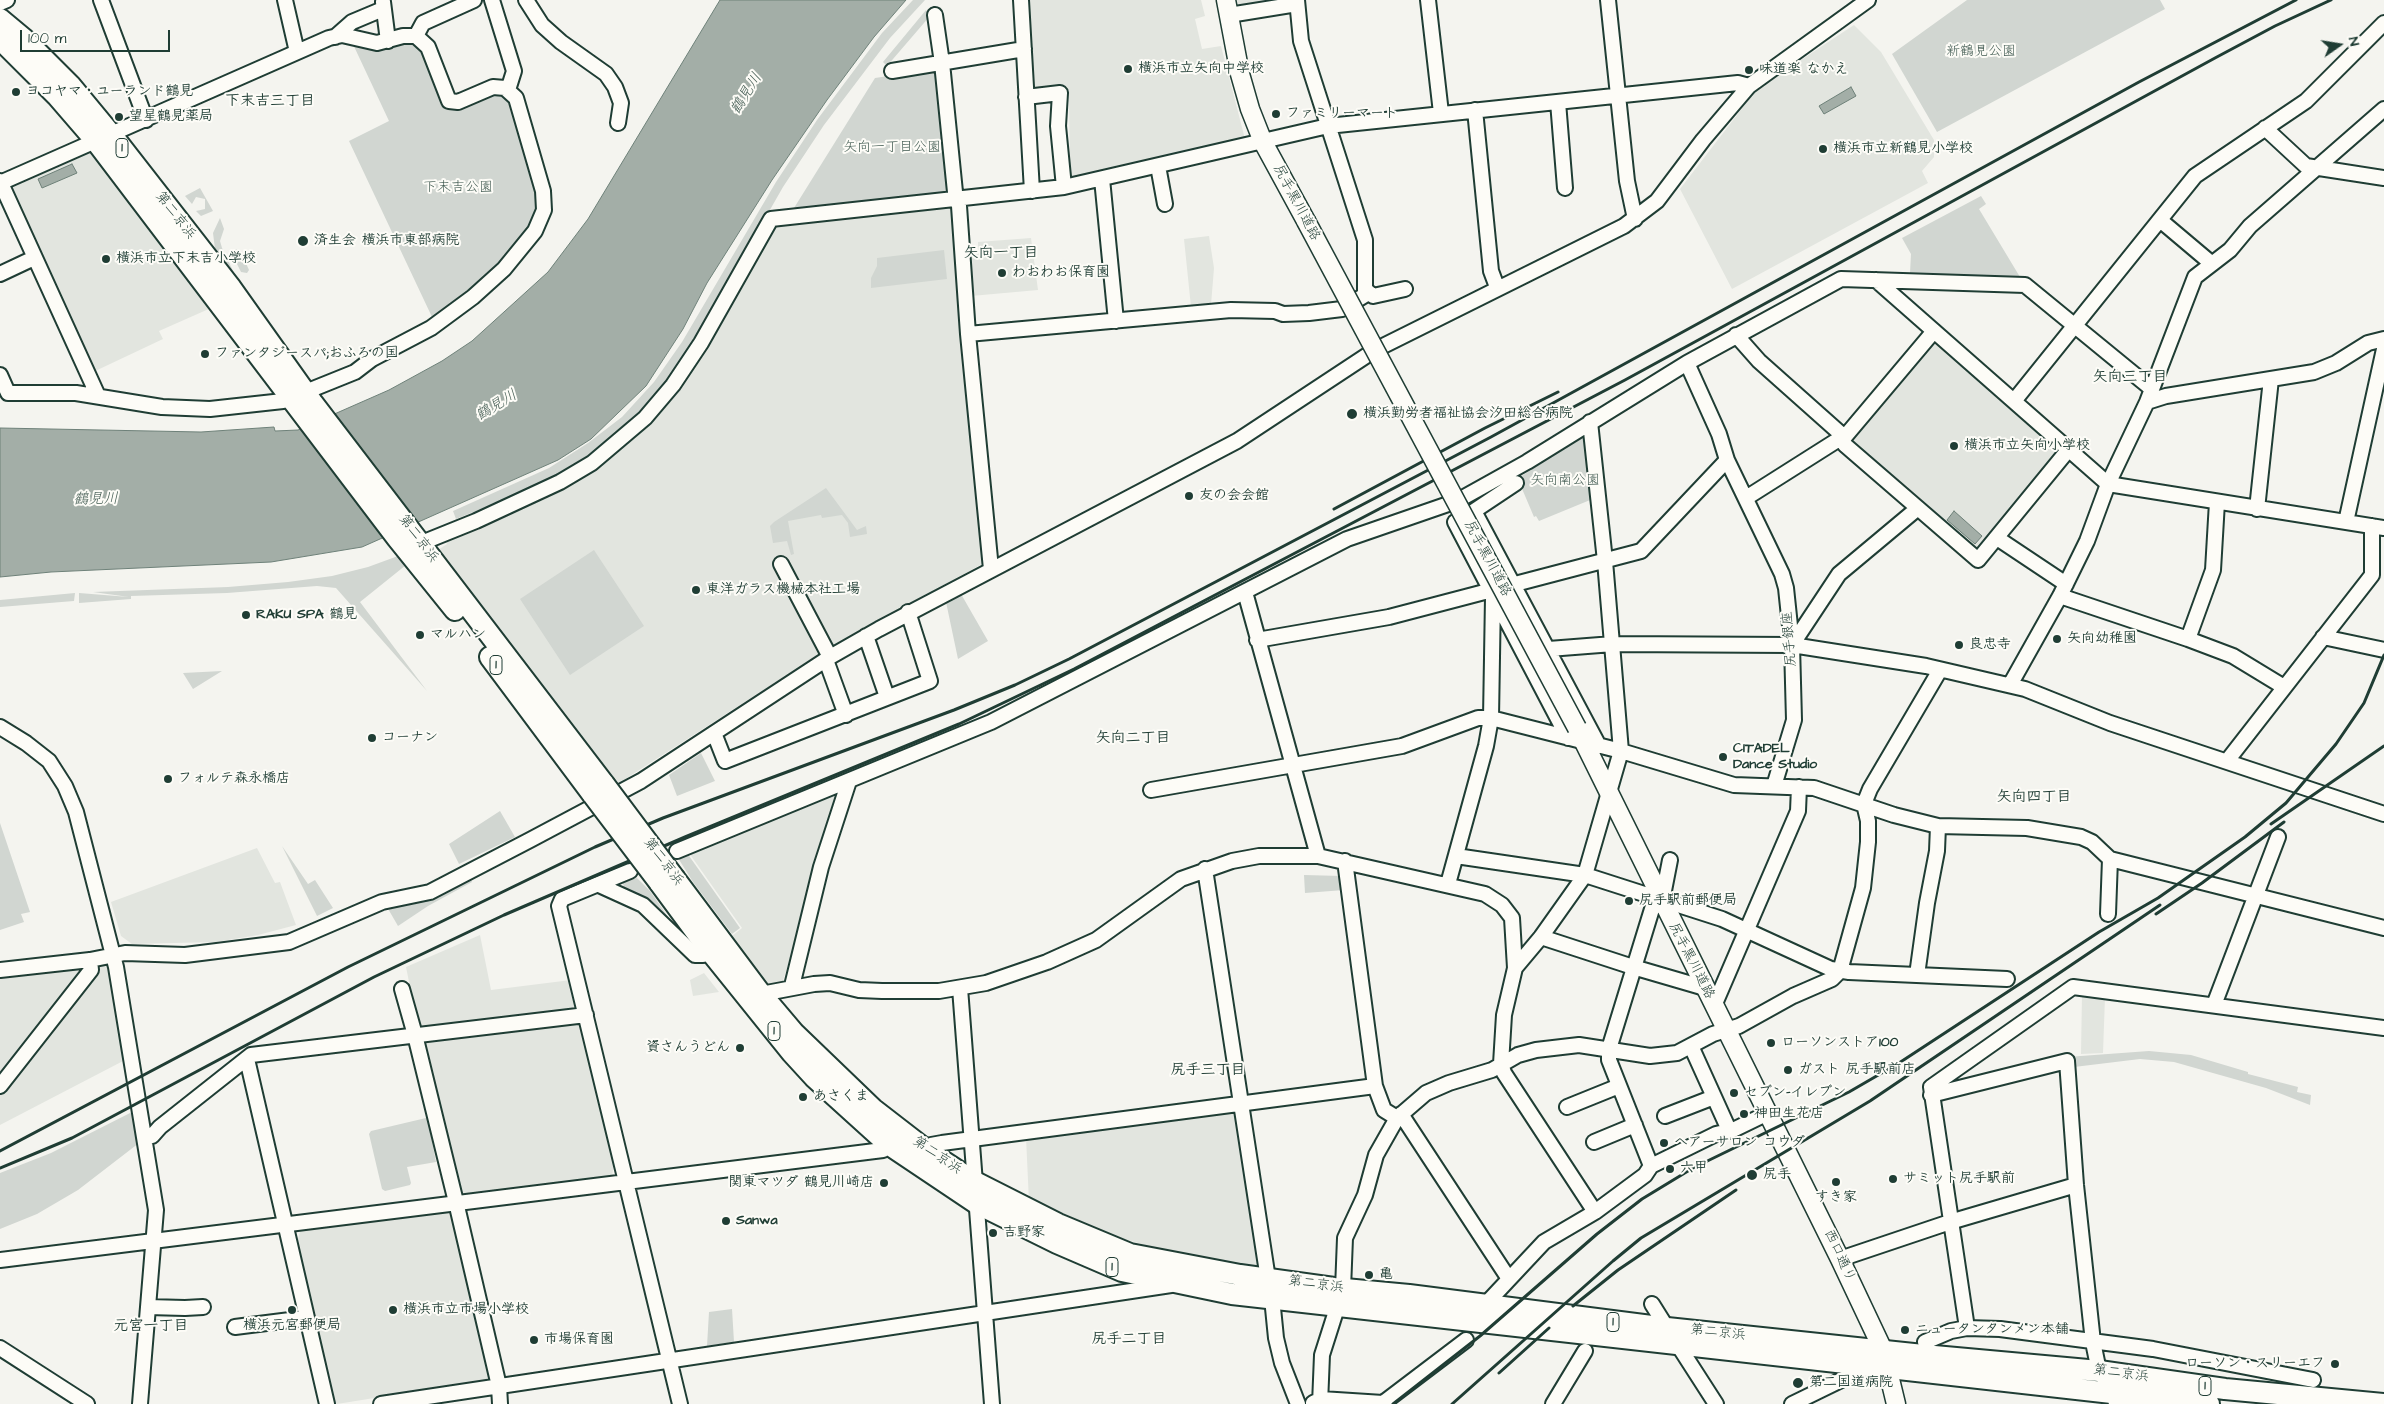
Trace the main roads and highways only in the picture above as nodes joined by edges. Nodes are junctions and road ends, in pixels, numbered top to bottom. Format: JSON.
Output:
{"nodes":[{"id":1,"x":1227,"y":8,"type":"edge"},
{"id":2,"x":0,"y":19,"type":"edge"},
{"id":3,"x":0,"y":39,"type":"edge"},
{"id":4,"x":103,"y":137,"type":"junction"},
{"id":5,"x":667,"y":881,"type":"junction"},
{"id":6,"x":1768,"y":1113,"type":"joint"},
{"id":7,"x":1341,"y":1297,"type":"junction"},
{"id":8,"x":1673,"y":1336,"type":"junction"},
{"id":9,"x":1880,"y":1361,"type":"junction"},
{"id":10,"x":2312,"y":1394,"type":"edge"},
{"id":11,"x":2115,"y":1399,"type":"edge"},
{"id":12,"x":1896,"y":1404,"type":"edge"},
{"id":13,"x":2205,"y":1404,"type":"edge"},
{"id":14,"x":2209,"y":1404,"type":"edge"},
{"id":15,"x":2383,"y":1404,"type":"edge"}],
"edges":[{"from":1,"to":6,"type":"main road","name":"尻手黒川道路","bridge":true},
{"from":2,"to":4,"type":"highway","name":"第二京浜","number":"1"},
{"from":3,"to":4,"type":"highway","name":"第二京浜","number":"1"},
{"from":4,"to":5,"type":"highway","name":"第二京浜","number":"1","bridge":true},
{"from":5,"to":7,"type":"highway","name":"第二京浜","number":"1"},
{"from":5,"to":7,"type":"highway","name":"第二京浜","number":"1"},
{"from":6,"to":9,"type":"main road","name":"西口通り"},
{"from":7,"to":8,"type":"highway","name":"第二京浜","number":"1"},
{"from":7,"to":8,"type":"highway","name":"第二京浜","number":"1"},
{"from":8,"to":9,"type":"highway","name":"第二京浜","number":"1"},
{"from":9,"to":10,"type":"highway","name":"第二京浜","number":"1"},
{"from":9,"to":11,"type":"highway","name":"第二京浜","number":"1"},
{"from":9,"to":12,"type":"main road","name":"西口通り"},
{"from":10,"to":15,"type":"highway","name":"第二京浜","number":"1"},
{"from":11,"to":13,"type":"highway","name":"第二京浜","number":"1"},
{"from":13,"to":14,"type":"highway","name":"第二京浜","number":"1"}]}
